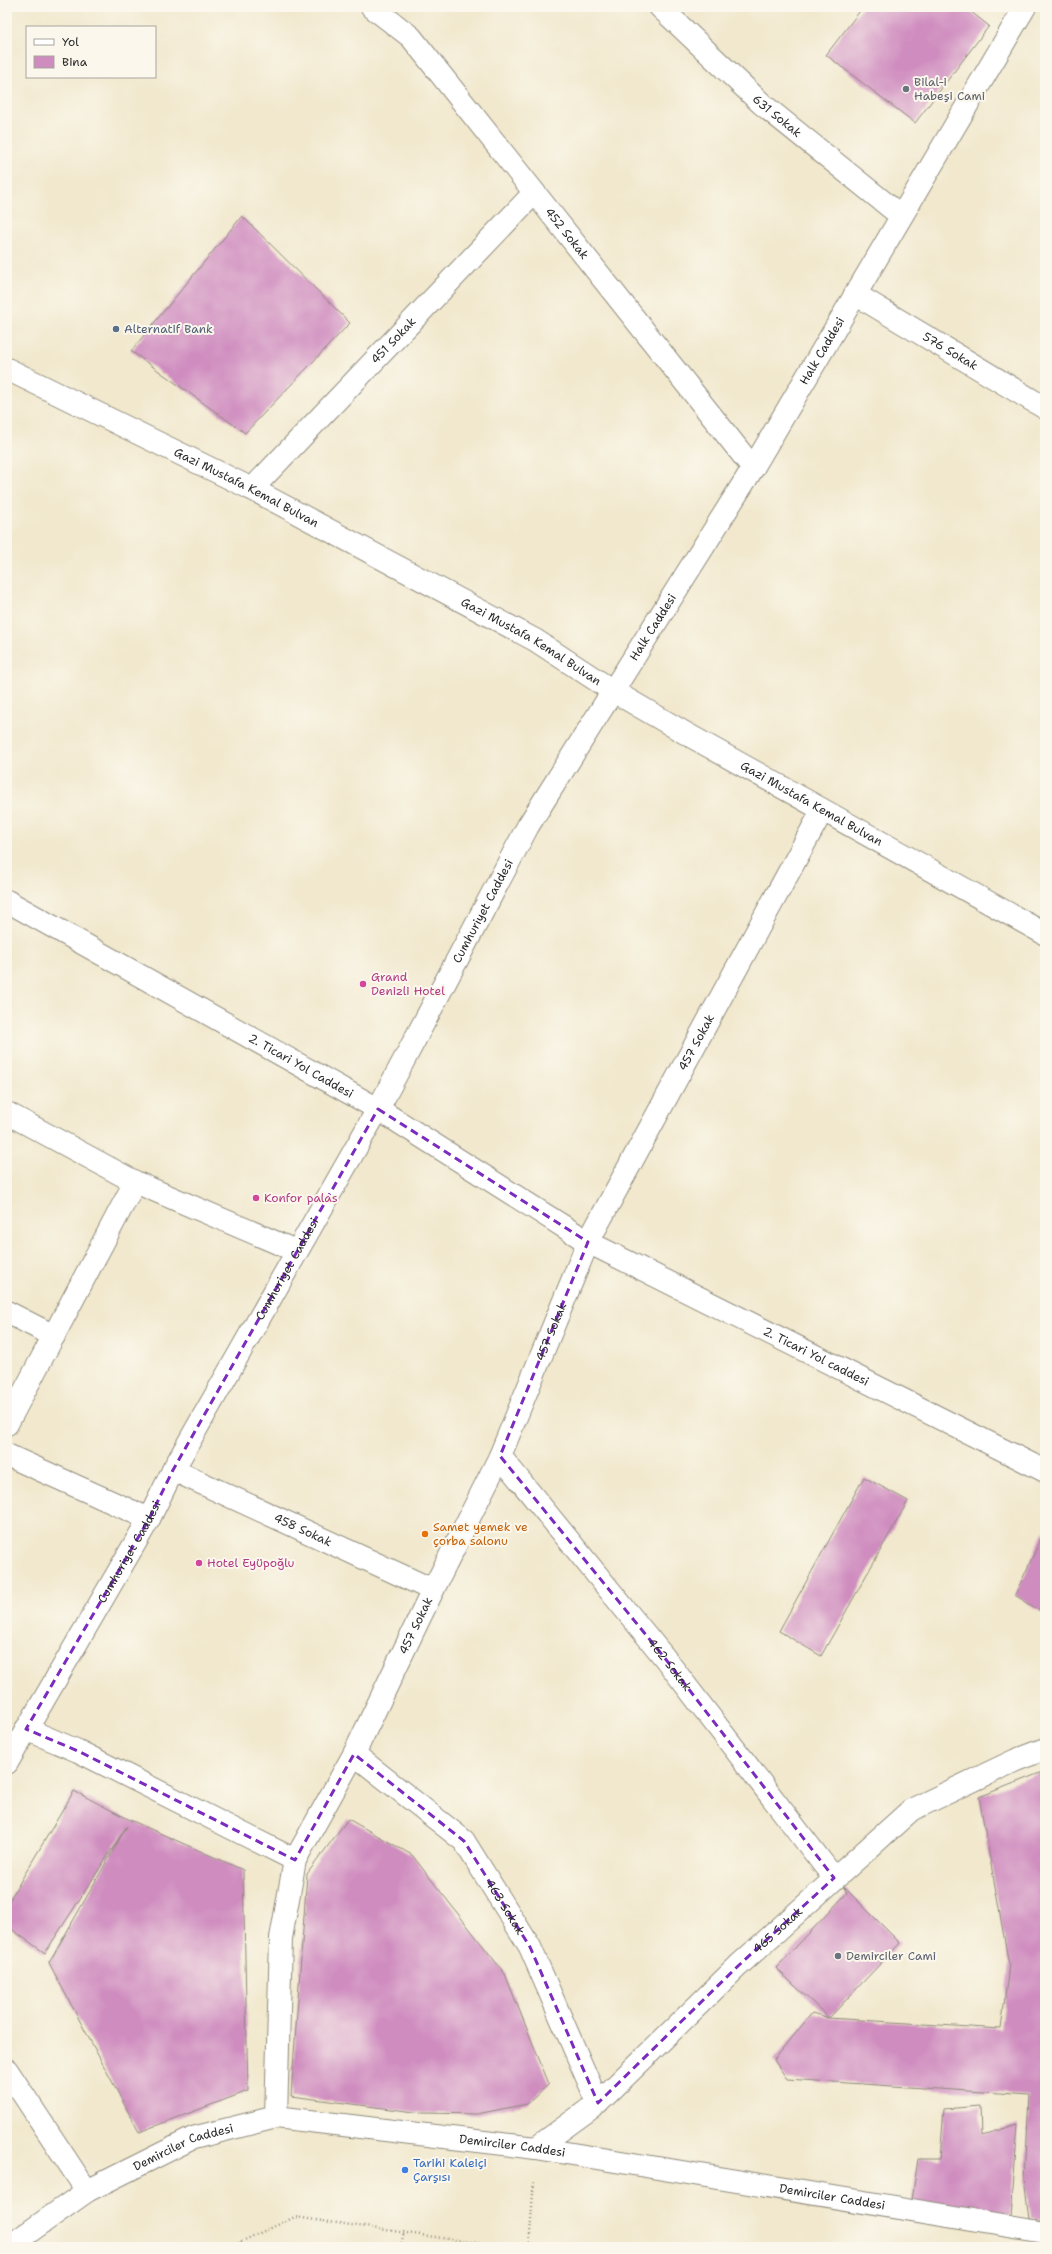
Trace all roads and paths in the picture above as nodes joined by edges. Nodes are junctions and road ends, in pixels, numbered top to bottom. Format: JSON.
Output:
{"nodes":[{"id":1,"x":372,"y":7,"type":"edge"},
{"id":2,"x":660,"y":7,"type":"edge"},
{"id":3,"x":1025,"y":7,"type":"edge"},
{"id":4,"x":534,"y":193,"type":"junction"},
{"id":5,"x":902,"y":216,"type":"junction"},
{"id":6,"x":855,"y":294,"type":"junction"},
{"id":7,"x":7,"y":369,"type":"edge"},
{"id":8,"x":1045,"y":408,"type":"edge"},
{"id":9,"x":753,"y":468,"type":"junction"},
{"id":10,"x":252,"y":489,"type":"junction"},
{"id":11,"x":613,"y":691,"type":"junction"},
{"id":12,"x":822,"y":810,"type":"junction"},
{"id":13,"x":7,"y":901,"type":"edge"},
{"id":14,"x":1045,"y":934,"type":"edge"},
{"id":15,"x":378,"y":1109,"type":"junction"},
{"id":16,"x":7,"y":1113,"type":"edge"},
{"id":17,"x":135,"y":1182,"type":"junction"},
{"id":18,"x":588,"y":1242,"type":"junction"},
{"id":19,"x":296,"y":1251,"type":"junction"},
{"id":20,"x":7,"y":1312,"type":"edge"},
{"id":21,"x":54,"y":1336,"type":"junction"},
{"id":22,"x":7,"y":1424,"type":"edge"},
{"id":23,"x":7,"y":1455,"type":"edge"},
{"id":24,"x":500,"y":1456,"type":"junction"},
{"id":25,"x":173,"y":1470,"type":"junction"},
{"id":26,"x":1045,"y":1471,"type":"edge"},
{"id":27,"x":149,"y":1519,"type":"junction"},
{"id":28,"x":433,"y":1590,"type":"junction"},
{"id":29,"x":26,"y":1729,"type":"junction"},
{"id":30,"x":1045,"y":1750,"type":"edge"},
{"id":31,"x":354,"y":1754,"type":"junction"},
{"id":32,"x":7,"y":1763,"type":"edge"},
{"id":33,"x":295,"y":1860,"type":"junction"},
{"id":34,"x":834,"y":1878,"type":"junction"},
{"id":35,"x":7,"y":2070,"type":"edge"},
{"id":36,"x":598,"y":2103,"type":"junction"},
{"id":37,"x":276,"y":2117,"type":"junction"},
{"id":38,"x":536,"y":2148,"type":"junction"},
{"id":39,"x":87,"y":2191,"type":"junction"},
{"id":40,"x":404,"y":2231,"type":"junction"},
{"id":41,"x":1045,"y":2232,"type":"edge"},
{"id":42,"x":240,"y":2242,"type":"junction"},
{"id":43,"x":8,"y":2247,"type":"edge"},
{"id":44,"x":236,"y":2247,"type":"edge"},
{"id":45,"x":244,"y":2247,"type":"edge"},
{"id":46,"x":401,"y":2247,"type":"edge"},
{"id":47,"x":506,"y":2247,"type":"edge"},
{"id":48,"x":529,"y":2247,"type":"edge"}],
"edges":[{"from":1,"to":4,"type":"street","name":"452 Sokak"},
{"from":2,"to":5,"type":"street","name":"631 Sokak"},
{"from":3,"to":5,"type":"street","name":"Halk Caddesi"},
{"from":4,"to":9,"type":"street","name":"452 Sokak"},
{"from":4,"to":10,"type":"street","name":"451 Sokak"},
{"from":5,"to":6,"type":"street","name":"Halk Caddesi"},
{"from":6,"to":8,"type":"street","name":"576 Sokak"},
{"from":6,"to":9,"type":"street","name":"Halk Caddesi"},
{"from":7,"to":10,"type":"street","name":"Gazi Mustafa Kemal Bulvan"},
{"from":9,"to":11,"type":"street","name":"Halk Caddesi"},
{"from":10,"to":11,"type":"street","name":"Gazi Mustafa Kemal Bulvan"},
{"from":11,"to":12,"type":"street","name":"Gazi Mustafa Kemal Bulvan"},
{"from":11,"to":15,"type":"street","name":"Cumhuriyet Caddesi"},
{"from":12,"to":14,"type":"street","name":"Gazi Mustafa Kemal Bulvan"},
{"from":12,"to":18,"type":"street","name":"457 Sokak"},
{"from":13,"to":15,"type":"street","name":"2. Ticari Yol Caddesi"},
{"from":15,"to":18,"type":"street","name":"2. Ticari Yol Caddesi"},
{"from":15,"to":19,"type":"street","name":"Cumhuriyet Caddesi"},
{"from":16,"to":17,"type":"street"},
{"from":17,"to":19,"type":"street"},
{"from":17,"to":21,"type":"street"},
{"from":18,"to":24,"type":"street","name":"457 Sokak"},
{"from":18,"to":26,"type":"street","name":"2. Ticari Yol caddesi"},
{"from":19,"to":25,"type":"street","name":"Cumhuriyet Caddesi"},
{"from":20,"to":21,"type":"street"},
{"from":21,"to":22,"type":"street"},
{"from":23,"to":27,"type":"street"},
{"from":24,"to":28,"type":"street","name":"457 Sokak"},
{"from":24,"to":34,"type":"street","name":"462 Sokak"},
{"from":25,"to":27,"type":"street","name":"Cumhuriyet Caddesi"},
{"from":25,"to":28,"type":"street","name":"458 Sokak"},
{"from":27,"to":29,"type":"street","name":"Cumhuriyet Caddesi"},
{"from":28,"to":31,"type":"street","name":"457 Sokak"},
{"from":29,"to":32,"type":"street","name":"Cumhuriyet Caddesi"},
{"from":29,"to":33,"type":"street"},
{"from":30,"to":34,"type":"street","name":"465 Sokak"},
{"from":31,"to":33,"type":"street","name":"457 Sokak"},
{"from":31,"to":36,"type":"street","name":"463 Sokak"},
{"from":33,"to":37,"type":"street","name":"457 Sokak"},
{"from":34,"to":36,"type":"street","name":"465 Sokak"},
{"from":35,"to":39,"type":"street"},
{"from":36,"to":38,"type":"street","name":"465 Sokak"},
{"from":37,"to":38,"type":"street","name":"Demirciler Caddesi"},
{"from":37,"to":39,"type":"street","name":"Demirciler Caddesi"},
{"from":38,"to":41,"type":"street","name":"Demirciler Caddesi"},
{"from":38,"to":48,"type":"path"},
{"from":39,"to":43,"type":"street","name":"Demirciler Caddesi"},
{"from":40,"to":42,"type":"path"},
{"from":40,"to":46,"type":"path"},
{"from":40,"to":47,"type":"path"},
{"from":42,"to":44,"type":"path"},
{"from":42,"to":45,"type":"path"}]}
